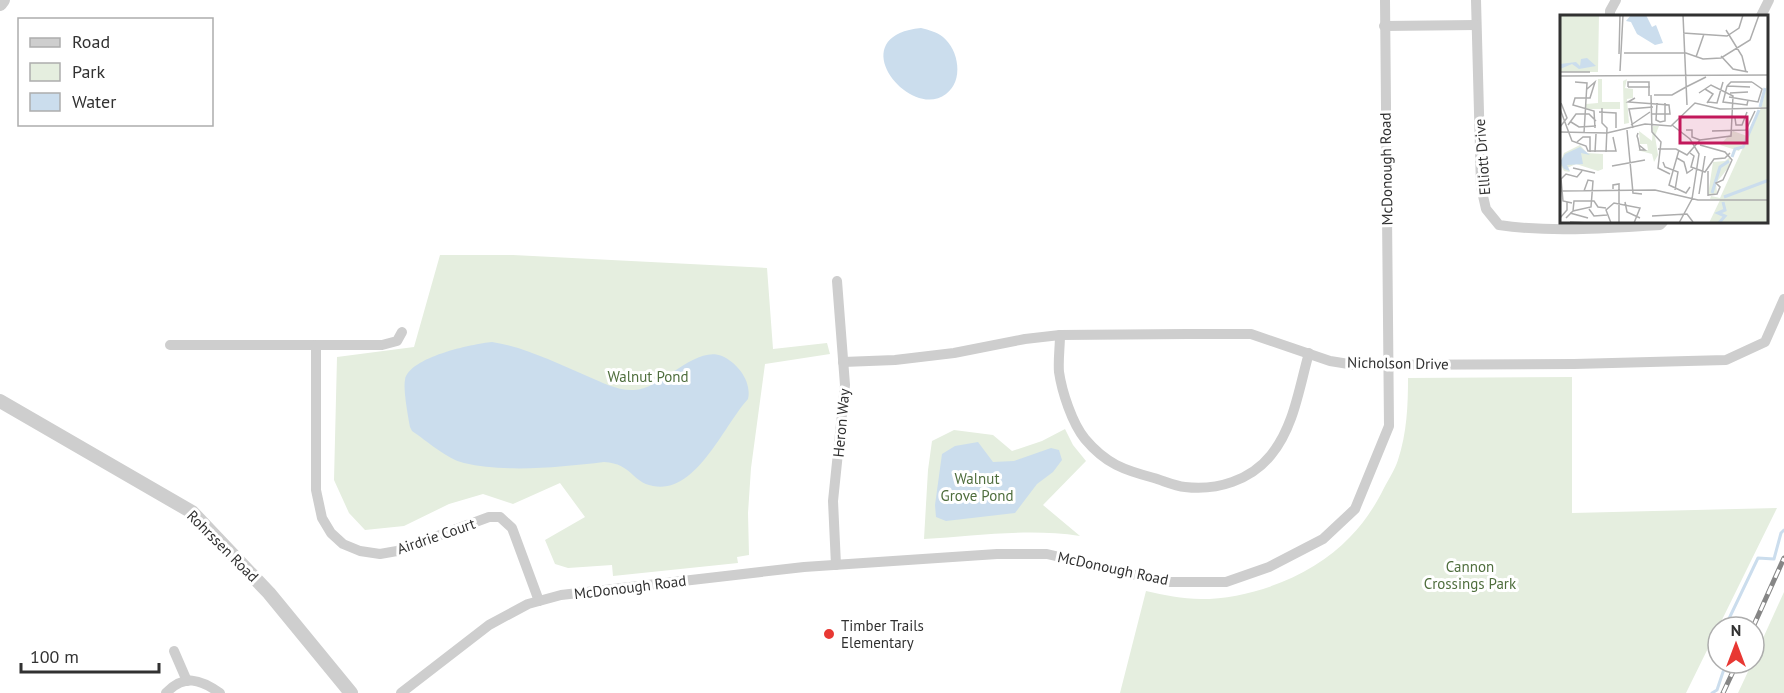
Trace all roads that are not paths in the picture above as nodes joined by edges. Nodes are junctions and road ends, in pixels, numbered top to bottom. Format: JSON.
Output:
{"nodes":[{"id":1,"x":3,"y":0,"type":"edge"},
{"id":2,"x":1385,"y":0,"type":"edge"},
{"id":3,"x":1476,"y":0,"type":"edge"},
{"id":4,"x":1616,"y":0,"type":"edge"},
{"id":5,"x":1769,"y":0,"type":"edge"},
{"id":6,"x":0,"y":4,"type":"edge"},
{"id":7,"x":1610,"y":15,"type":"edge"},
{"id":8,"x":1762,"y":15,"type":"edge"},
{"id":9,"x":1476,"y":25,"type":"junction"},
{"id":10,"x":1384,"y":26,"type":"junction"},
{"id":11,"x":1661,"y":224,"type":"edge"},
{"id":12,"x":837,"y":280,"type":"dead end"},
{"id":13,"x":1784,"y":299,"type":"edge"},
{"id":14,"x":402,"y":332,"type":"dead end"},
{"id":15,"x":1060,"y":335,"type":"junction"},
{"id":16,"x":170,"y":345,"type":"dead end"},
{"id":17,"x":316,"y":345,"type":"junction"},
{"id":18,"x":1309,"y":353,"type":"junction"},
{"id":19,"x":843,"y":362,"type":"junction"},
{"id":20,"x":1389,"y":364,"type":"junction"},
{"id":21,"x":0,"y":401,"type":"edge"},
{"id":22,"x":836,"y":565,"type":"junction"},
{"id":23,"x":539,"y":601,"type":"junction"},
{"id":24,"x":174,"y":651,"type":"dead end"},
{"id":25,"x":187,"y":681,"type":"junction"},
{"id":26,"x":166,"y":693,"type":"edge"},
{"id":27,"x":220,"y":693,"type":"edge"},
{"id":28,"x":351,"y":693,"type":"edge"},
{"id":29,"x":401,"y":693,"type":"edge"}],
"edges":[{"from":1,"to":6,"type":"street"},
{"from":2,"to":10,"type":"street","name":"McDonough Road"},
{"from":3,"to":9,"type":"street","name":"Elliott Drive"},
{"from":4,"to":7,"type":"street"},
{"from":5,"to":8,"type":"street"},
{"from":9,"to":10,"type":"street"},
{"from":9,"to":11,"type":"street","name":"Elliott Drive"},
{"from":10,"to":20,"type":"street","name":"McDonough Road"},
{"from":12,"to":19,"type":"street","name":"Heron Way"},
{"from":13,"to":20,"type":"street","name":"Nicholson Drive"},
{"from":14,"to":17,"type":"street"},
{"from":15,"to":18,"type":"street","name":"Nicholson Drive"},
{"from":15,"to":18,"type":"street"},
{"from":15,"to":19,"type":"street","name":"Nicholson Drive"},
{"from":16,"to":17,"type":"street"},
{"from":17,"to":23,"type":"street","name":"Airdrie Court"},
{"from":18,"to":20,"type":"street","name":"Nicholson Drive"},
{"from":19,"to":22,"type":"street","name":"Heron Way"},
{"from":20,"to":22,"type":"street","name":"McDonough Road"},
{"from":21,"to":28,"type":"street","name":"Rohrssen Road"},
{"from":22,"to":23,"type":"street","name":"McDonough Road"},
{"from":23,"to":29,"type":"street","name":"McDonough Road"},
{"from":24,"to":25,"type":"street"},
{"from":25,"to":26,"type":"street"},
{"from":25,"to":27,"type":"street"}]}
